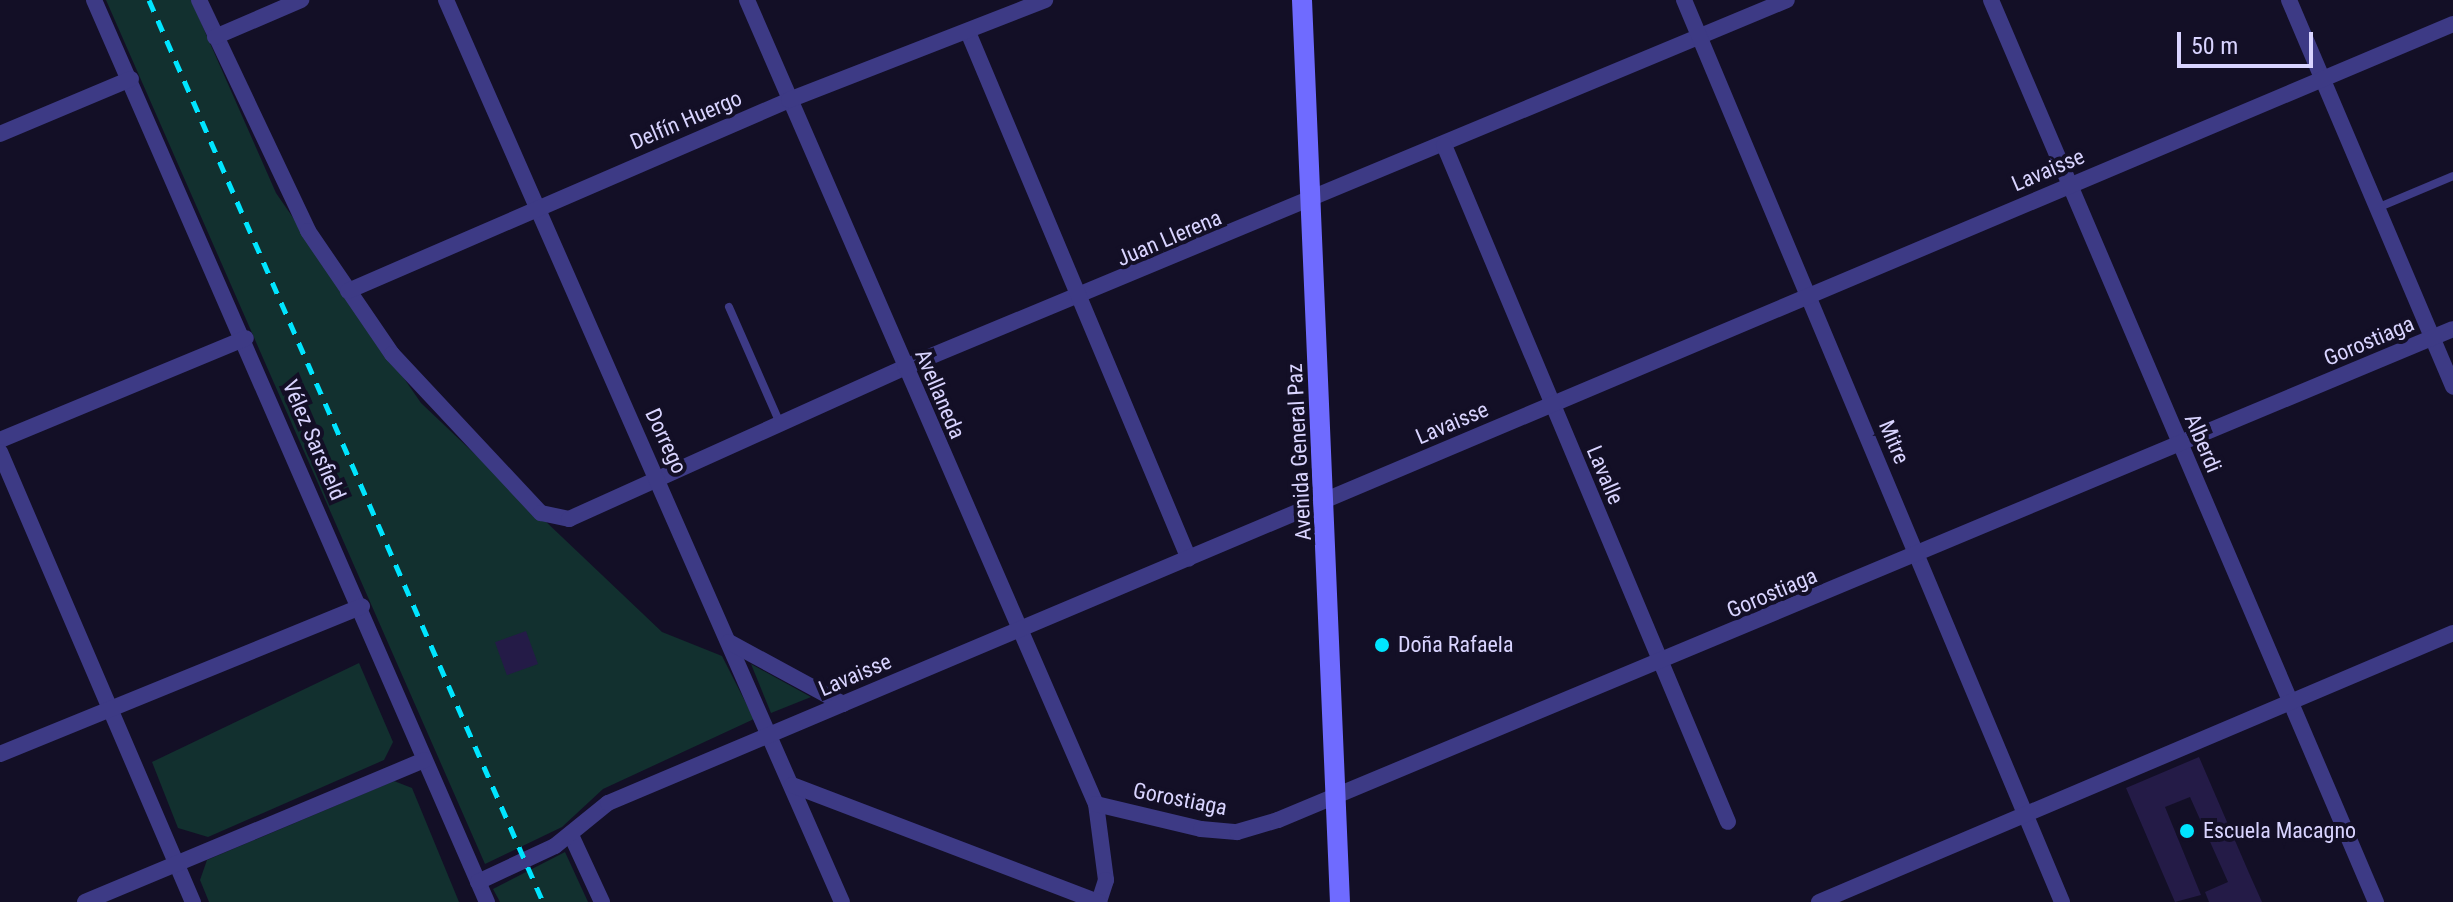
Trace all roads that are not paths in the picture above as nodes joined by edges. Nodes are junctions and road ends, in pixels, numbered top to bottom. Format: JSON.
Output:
{"nodes":[{"id":1,"x":94,"y":0,"type":"edge"},
{"id":2,"x":199,"y":0,"type":"edge"},
{"id":3,"x":301,"y":0,"type":"edge"},
{"id":4,"x":446,"y":0,"type":"edge"},
{"id":5,"x":747,"y":0,"type":"edge"},
{"id":6,"x":1045,"y":0,"type":"edge"},
{"id":7,"x":1302,"y":0,"type":"edge"},
{"id":8,"x":1684,"y":0,"type":"edge"},
{"id":9,"x":1787,"y":0,"type":"edge"},
{"id":10,"x":1991,"y":0,"type":"edge"},
{"id":11,"x":2289,"y":0,"type":"edge"},
{"id":12,"x":2453,"y":24,"type":"edge"},
{"id":13,"x":968,"y":32,"type":"junction"},
{"id":14,"x":215,"y":37,"type":"junction"},
{"id":15,"x":1699,"y":37,"type":"junction"},
{"id":16,"x":131,"y":79,"type":"junction"},
{"id":17,"x":2323,"y":79,"type":"junction"},
{"id":18,"x":789,"y":100,"type":"junction"},
{"id":19,"x":0,"y":134,"type":"edge"},
{"id":20,"x":1444,"y":145,"type":"junction"},
{"id":21,"x":2453,"y":176,"type":"edge"},
{"id":22,"x":2069,"y":184,"type":"junction"},
{"id":23,"x":1312,"y":202,"type":"junction"},
{"id":24,"x":2377,"y":208,"type":"junction"},
{"id":25,"x":533,"y":209,"type":"junction"},
{"id":26,"x":348,"y":291,"type":"junction"},
{"id":27,"x":1808,"y":296,"type":"junction"},
{"id":28,"x":1080,"y":299,"type":"junction"},
{"id":29,"x":729,"y":307,"type":"dead end"},
{"id":30,"x":2453,"y":329,"type":"edge"},
{"id":31,"x":246,"y":338,"type":"junction"},
{"id":32,"x":2432,"y":338,"type":"junction"},
{"id":33,"x":905,"y":367,"type":"junction"},
{"id":34,"x":2453,"y":387,"type":"edge"},
{"id":35,"x":1551,"y":406,"type":"junction"},
{"id":36,"x":779,"y":421,"type":"junction"},
{"id":37,"x":0,"y":440,"type":"edge"},
{"id":38,"x":2180,"y":445,"type":"junction"},
{"id":39,"x":0,"y":452,"type":"edge"},
{"id":40,"x":657,"y":475,"type":"junction"},
{"id":41,"x":1326,"y":500,"type":"junction"},
{"id":42,"x":1919,"y":555,"type":"junction"},
{"id":43,"x":1189,"y":559,"type":"junction"},
{"id":44,"x":362,"y":606,"type":"junction"},
{"id":45,"x":1017,"y":631,"type":"junction"},
{"id":46,"x":2453,"y":633,"type":"edge"},
{"id":47,"x":729,"y":642,"type":"junction"},
{"id":48,"x":1661,"y":663,"type":"junction"},
{"id":49,"x":843,"y":704,"type":"junction"},
{"id":50,"x":2289,"y":705,"type":"junction"},
{"id":51,"x":110,"y":708,"type":"junction"},
{"id":52,"x":769,"y":735,"type":"junction"},
{"id":53,"x":0,"y":754,"type":"edge"},
{"id":54,"x":425,"y":760,"type":"junction"},
{"id":55,"x":792,"y":785,"type":"junction"},
{"id":56,"x":1336,"y":797,"type":"junction"},
{"id":57,"x":1096,"y":804,"type":"junction"},
{"id":58,"x":2028,"y":815,"type":"junction"},
{"id":59,"x":1728,"y":822,"type":"dead end"},
{"id":60,"x":571,"y":835,"type":"junction"},
{"id":61,"x":177,"y":864,"type":"junction"},
{"id":62,"x":478,"y":882,"type":"junction"},
{"id":63,"x":1072,"y":900,"type":"edge"},
{"id":64,"x":85,"y":902,"type":"edge"},
{"id":65,"x":193,"y":902,"type":"edge"},
{"id":66,"x":487,"y":902,"type":"edge"},
{"id":67,"x":602,"y":902,"type":"edge"},
{"id":68,"x":842,"y":902,"type":"edge"},
{"id":69,"x":1099,"y":902,"type":"edge"},
{"id":70,"x":1340,"y":902,"type":"edge"},
{"id":71,"x":1819,"y":902,"type":"edge"},
{"id":72,"x":2062,"y":902,"type":"edge"},
{"id":73,"x":2376,"y":902,"type":"edge"}],
"edges":[{"from":1,"to":16,"type":"street","name":"Vélez Sarsfield"},
{"from":2,"to":14,"type":"street"},
{"from":3,"to":14,"type":"street"},
{"from":4,"to":25,"type":"street","name":"Dorrego"},
{"from":5,"to":18,"type":"street","name":"Avellaneda"},
{"from":6,"to":13,"type":"street","name":"Delfín Huergo"},
{"from":7,"to":23,"type":"main road","name":"Avenida General Paz"},
{"from":8,"to":15,"type":"street","name":"Mitre"},
{"from":9,"to":15,"type":"street","name":"Juan Llerena"},
{"from":10,"to":22,"type":"street","name":"Alberdi"},
{"from":11,"to":17,"type":"street"},
{"from":12,"to":17,"type":"street","name":"Lavaisse"},
{"from":13,"to":18,"type":"street","name":"Delfín Huergo"},
{"from":13,"to":28,"type":"street"},
{"from":14,"to":26,"type":"street"},
{"from":15,"to":20,"type":"street","name":"Juan Llerena"},
{"from":15,"to":27,"type":"street","name":"Mitre"},
{"from":16,"to":19,"type":"street"},
{"from":16,"to":31,"type":"street","name":"Vélez Sarsfield"},
{"from":17,"to":22,"type":"street","name":"Lavaisse"},
{"from":17,"to":24,"type":"street"},
{"from":18,"to":25,"type":"street","name":"Delfín Huergo"},
{"from":18,"to":33,"type":"street","name":"Avellaneda"},
{"from":20,"to":23,"type":"street","name":"Juan Llerena"},
{"from":20,"to":35,"type":"street","name":"Lavalle"},
{"from":21,"to":24,"type":"lane"},
{"from":22,"to":27,"type":"street","name":"Lavaisse"},
{"from":22,"to":38,"type":"street","name":"Alberdi"},
{"from":23,"to":28,"type":"street","name":"Juan Llerena"},
{"from":23,"to":41,"type":"main road","name":"Avenida General Paz"},
{"from":24,"to":32,"type":"street"},
{"from":25,"to":26,"type":"street","name":"Delfín Huergo"},
{"from":25,"to":40,"type":"street","name":"Dorrego"},
{"from":26,"to":40,"type":"street","name":"Juan Llerena"},
{"from":27,"to":35,"type":"street","name":"Lavaisse"},
{"from":27,"to":42,"type":"street","name":"Mitre"},
{"from":28,"to":33,"type":"street","name":"Juan Llerena"},
{"from":28,"to":43,"type":"street"},
{"from":29,"to":36,"type":"lane"},
{"from":30,"to":32,"type":"street","name":"Gorostiaga"},
{"from":31,"to":37,"type":"street"},
{"from":31,"to":44,"type":"street","name":"Vélez Sarsfield"},
{"from":32,"to":34,"type":"street"},
{"from":32,"to":38,"type":"street","name":"Gorostiaga"},
{"from":33,"to":36,"type":"street","name":"Juan Llerena"},
{"from":33,"to":45,"type":"street","name":"Avellaneda"},
{"from":35,"to":41,"type":"street","name":"Lavaisse"},
{"from":35,"to":48,"type":"street","name":"Lavalle"},
{"from":36,"to":40,"type":"street","name":"Juan Llerena"},
{"from":38,"to":42,"type":"street","name":"Gorostiaga"},
{"from":38,"to":50,"type":"street","name":"Alberdi"},
{"from":39,"to":51,"type":"street"},
{"from":40,"to":47,"type":"street","name":"Dorrego"},
{"from":41,"to":43,"type":"street","name":"Lavaisse"},
{"from":41,"to":56,"type":"main road","name":"Avenida General Paz"},
{"from":42,"to":48,"type":"street","name":"Gorostiaga"},
{"from":42,"to":58,"type":"street","name":"Mitre"},
{"from":43,"to":45,"type":"street","name":"Lavaisse"},
{"from":44,"to":51,"type":"street"},
{"from":44,"to":54,"type":"street","name":"Vélez Sarsfield"},
{"from":45,"to":49,"type":"street","name":"Lavaisse"},
{"from":45,"to":57,"type":"street","name":"Avellaneda"},
{"from":46,"to":50,"type":"street"},
{"from":47,"to":49,"type":"street"},
{"from":47,"to":52,"type":"street","name":"Dorrego"},
{"from":48,"to":56,"type":"street","name":"Gorostiaga"},
{"from":48,"to":59,"type":"street","name":"Lavalle"},
{"from":49,"to":52,"type":"street","name":"Lavaisse"},
{"from":50,"to":58,"type":"street"},
{"from":50,"to":73,"type":"street","name":"Alberdi"},
{"from":51,"to":53,"type":"street"},
{"from":51,"to":61,"type":"street"},
{"from":52,"to":55,"type":"street","name":"Dorrego"},
{"from":52,"to":60,"type":"street","name":"Lavaisse"},
{"from":54,"to":61,"type":"street"},
{"from":54,"to":62,"type":"street","name":"Vélez Sarsfield"},
{"from":55,"to":63,"type":"street"},
{"from":55,"to":68,"type":"street","name":"Dorrego"},
{"from":56,"to":57,"type":"street","name":"Gorostiaga"},
{"from":56,"to":70,"type":"main road","name":"Avenida General Paz"},
{"from":57,"to":69,"type":"street","name":"Avellaneda"},
{"from":58,"to":71,"type":"street"},
{"from":58,"to":72,"type":"street","name":"Mitre"},
{"from":60,"to":62,"type":"street","name":"Lavaisse"},
{"from":60,"to":67,"type":"street"},
{"from":61,"to":64,"type":"street"},
{"from":61,"to":65,"type":"street"},
{"from":62,"to":66,"type":"street","name":"Vélez Sarsfield"},
{"from":63,"to":69,"type":"street"}]}
